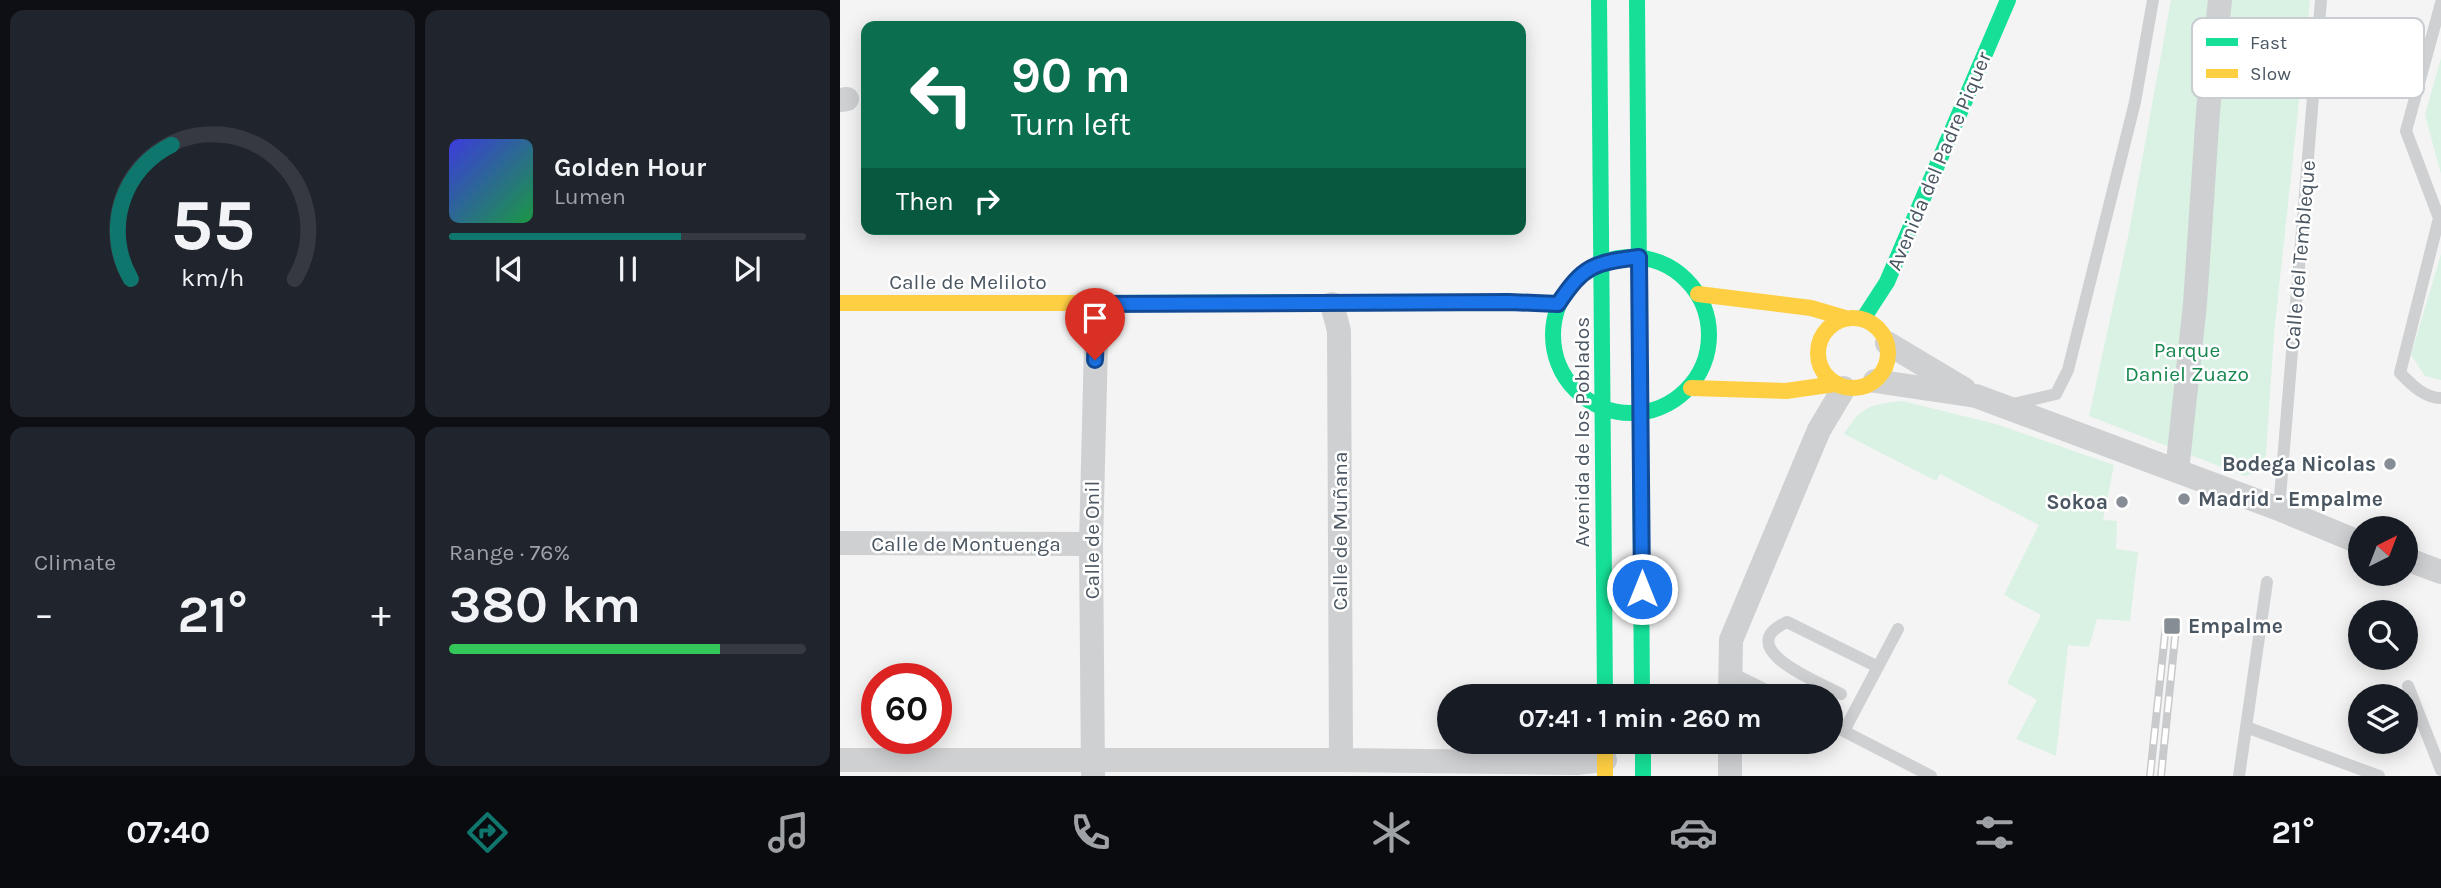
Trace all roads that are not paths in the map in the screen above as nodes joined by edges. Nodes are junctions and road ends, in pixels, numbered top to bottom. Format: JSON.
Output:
{"nodes":[{"id":1,"x":1599,"y":0,"type":"edge"},
{"id":2,"x":1637,"y":0,"type":"edge"},
{"id":3,"x":2008,"y":0,"type":"edge"},
{"id":4,"x":2153,"y":0,"type":"edge"},
{"id":5,"x":2220,"y":0,"type":"edge"},
{"id":6,"x":2321,"y":0,"type":"edge"},
{"id":7,"x":2441,"y":3,"type":"edge"},
{"id":8,"x":2218,"y":18,"type":"edge"},
{"id":9,"x":2319,"y":18,"type":"edge"},
{"id":10,"x":2424,"y":65,"type":"edge"},
{"id":11,"x":2209,"y":98,"type":"edge"},
{"id":12,"x":2313,"y":98,"type":"edge"},
{"id":13,"x":2415,"y":98,"type":"edge"},
{"id":14,"x":1639,"y":257,"type":"junction"},
{"id":15,"x":1601,"y":262,"type":"junction"},
{"id":16,"x":1698,"y":294,"type":"junction"},
{"id":17,"x":840,"y":303,"type":"edge"},
{"id":18,"x":1332,"y":303,"type":"junction"},
{"id":19,"x":1097,"y":304,"type":"junction"},
{"id":20,"x":1558,"y":304,"type":"junction"},
{"id":21,"x":1844,"y":318,"type":"junction"},
{"id":22,"x":1863,"y":318,"type":"junction"},
{"id":23,"x":1887,"y":343,"type":"junction"},
{"id":24,"x":1875,"y":381,"type":"junction"},
{"id":25,"x":1839,"y":386,"type":"junction"},
{"id":26,"x":1690,"y":388,"type":"junction"},
{"id":27,"x":1976,"y":397,"type":"junction"},
{"id":28,"x":2441,"y":398,"type":"edge"},
{"id":29,"x":2005,"y":406,"type":"junction"},
{"id":30,"x":1602,"y":410,"type":"junction"},
{"id":31,"x":1641,"y":414,"type":"junction"},
{"id":32,"x":2177,"y":471,"type":"junction"},
{"id":33,"x":2278,"y":509,"type":"junction"},
{"id":34,"x":2348,"y":538,"type":"edge"},
{"id":35,"x":840,"y":543,"type":"edge"},
{"id":36,"x":1091,"y":544,"type":"junction"},
{"id":37,"x":2418,"y":563,"type":"edge"},
{"id":38,"x":2441,"y":572,"type":"edge"},
{"id":39,"x":2267,"y":582,"type":"dead end"},
{"id":40,"x":1898,"y":629,"type":"dead end"},
{"id":41,"x":1878,"y":667,"type":"junction"},
{"id":42,"x":1730,"y":671,"type":"junction"},
{"id":43,"x":1605,"y":684,"type":"edge"},
{"id":44,"x":1642,"y":684,"type":"edge"},
{"id":45,"x":1730,"y":684,"type":"edge"},
{"id":46,"x":1755,"y":684,"type":"edge"},
{"id":47,"x":1821,"y":684,"type":"edge"},
{"id":48,"x":2418,"y":711,"type":"edge"},
{"id":49,"x":2246,"y":727,"type":"junction"},
{"id":50,"x":1844,"y":731,"type":"joint"},
{"id":51,"x":1643,"y":754,"type":"edge"},
{"id":52,"x":1730,"y":754,"type":"edge"},
{"id":53,"x":1605,"y":759,"type":"edge"},
{"id":54,"x":840,"y":760,"type":"edge"},
{"id":55,"x":1341,"y":760,"type":"junction"},
{"id":56,"x":1093,"y":768,"type":"edge"},
{"id":57,"x":2441,"y":770,"type":"edge"},
{"id":58,"x":1643,"y":776,"type":"edge"},
{"id":59,"x":1730,"y":776,"type":"edge"},
{"id":60,"x":1931,"y":776,"type":"edge"},
{"id":61,"x":2239,"y":776,"type":"edge"},
{"id":62,"x":2379,"y":776,"type":"edge"}],
"edges":[{"from":1,"to":15,"type":"street","name":"Avenida de los Poblados"},
{"from":2,"to":14,"type":"street"},
{"from":3,"to":22,"type":"street","name":"Avenida del Padre Piquer"},
{"from":4,"to":29,"type":"lane"},
{"from":5,"to":8,"type":"street"},
{"from":6,"to":9,"type":"lane","name":"Calle del Tembleque"},
{"from":7,"to":10,"type":"lane"},
{"from":11,"to":32,"type":"street"},
{"from":12,"to":33,"type":"lane","name":"Calle del Tembleque"},
{"from":13,"to":28,"type":"lane"},
{"from":14,"to":15,"type":"street"},
{"from":14,"to":16,"type":"street"},
{"from":14,"to":31,"type":"street"},
{"from":15,"to":20,"type":"street"},
{"from":15,"to":30,"type":"street","name":"Avenida de los Poblados"},
{"from":16,"to":21,"type":"street"},
{"from":16,"to":26,"type":"street"},
{"from":17,"to":19,"type":"street","name":"Calle de Meliloto"},
{"from":18,"to":19,"type":"street","name":"Calle de Meliloto"},
{"from":18,"to":20,"type":"street","name":"Calle de Meliloto"},
{"from":18,"to":55,"type":"street","name":"Calle de Muñana"},
{"from":19,"to":36,"type":"street","name":"Calle de Onil"},
{"from":20,"to":30,"type":"street"},
{"from":21,"to":22,"type":"street"},
{"from":21,"to":25,"type":"street"},
{"from":22,"to":23,"type":"street"},
{"from":23,"to":24,"type":"street"},
{"from":23,"to":27,"type":"street"},
{"from":24,"to":25,"type":"street"},
{"from":24,"to":27,"type":"street"},
{"from":25,"to":26,"type":"street"},
{"from":25,"to":42,"type":"street"},
{"from":26,"to":31,"type":"street"},
{"from":27,"to":29,"type":"street"},
{"from":29,"to":32,"type":"street"},
{"from":30,"to":31,"type":"street"},
{"from":30,"to":43,"type":"street","name":"Avenida de los Poblados"},
{"from":31,"to":44,"type":"street"},
{"from":32,"to":33,"type":"street"},
{"from":33,"to":34,"type":"street"},
{"from":35,"to":36,"type":"street","name":"Calle de Montuenga"},
{"from":36,"to":56,"type":"street","name":"Calle de Onil"},
{"from":37,"to":38,"type":"street"},
{"from":39,"to":49,"type":"lane"},
{"from":40,"to":41,"type":"lane"},
{"from":41,"to":47,"type":"lane"},
{"from":41,"to":50,"type":"lane"},
{"from":42,"to":45,"type":"street"},
{"from":42,"to":46,"type":"lane"},
{"from":48,"to":57,"type":"lane"},
{"from":49,"to":61,"type":"lane"},
{"from":49,"to":62,"type":"lane"},
{"from":50,"to":60,"type":"lane"},
{"from":51,"to":58,"type":"street"},
{"from":52,"to":59,"type":"street"},
{"from":53,"to":55,"type":"street"},
{"from":54,"to":56,"type":"street"},
{"from":55,"to":56,"type":"street"}]}
